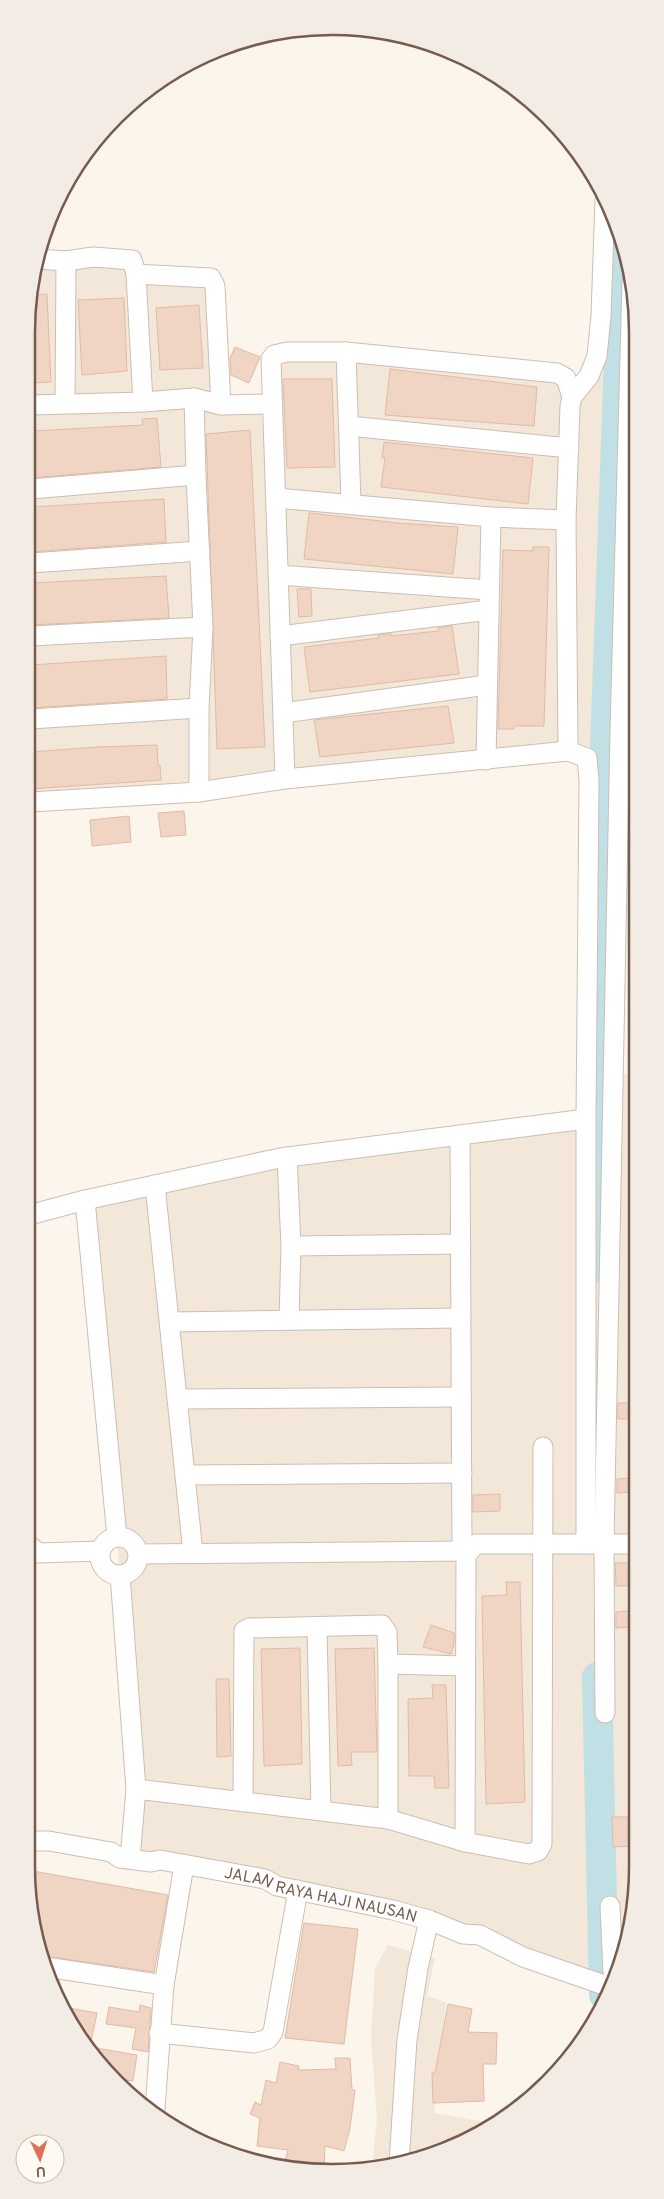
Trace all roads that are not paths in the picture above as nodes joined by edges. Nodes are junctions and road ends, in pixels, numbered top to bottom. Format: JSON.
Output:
{"nodes":[{"id":1,"x":604,"y":215,"type":"edge"},
{"id":2,"x":44,"y":259,"type":"edge"},
{"id":3,"x":66,"y":261,"type":"junction"},
{"id":4,"x":136,"y":274,"type":"junction"},
{"id":5,"x":346,"y":352,"type":"junction"},
{"id":6,"x":629,"y":394,"type":"edge"},
{"id":7,"x":194,"y":398,"type":"junction"},
{"id":8,"x":572,"y":398,"type":"junction"},
{"id":9,"x":143,"y":402,"type":"junction"},
{"id":10,"x":65,"y":403,"type":"junction"},
{"id":11,"x":273,"y":404,"type":"junction"},
{"id":12,"x":35,"y":405,"type":"edge"},
{"id":13,"x":221,"y":405,"type":"junction"},
{"id":14,"x":349,"y":426,"type":"junction"},
{"id":15,"x":568,"y":448,"type":"junction"},
{"id":16,"x":196,"y":475,"type":"junction"},
{"id":17,"x":35,"y":489,"type":"edge"},
{"id":18,"x":276,"y":498,"type":"junction"},
{"id":19,"x":351,"y":503,"type":"junction"},
{"id":20,"x":491,"y":516,"type":"junction"},
{"id":21,"x":566,"y":520,"type":"junction"},
{"id":22,"x":200,"y":551,"type":"junction"},
{"id":23,"x":35,"y":563,"type":"edge"},
{"id":24,"x":278,"y":575,"type":"junction"},
{"id":25,"x":489,"y":590,"type":"junction"},
{"id":26,"x":489,"y":610,"type":"junction"},
{"id":27,"x":203,"y":627,"type":"junction"},
{"id":28,"x":35,"y":636,"type":"edge"},
{"id":29,"x":280,"y":636,"type":"junction"},
{"id":30,"x":487,"y":686,"type":"junction"},
{"id":31,"x":198,"y":708,"type":"junction"},
{"id":32,"x":283,"y":713,"type":"junction"},
{"id":33,"x":35,"y":719,"type":"edge"},
{"id":34,"x":568,"y":751,"type":"junction"},
{"id":35,"x":486,"y":760,"type":"junction"},
{"id":36,"x":285,"y":779,"type":"junction"},
{"id":37,"x":200,"y":792,"type":"junction"},
{"id":38,"x":35,"y":802,"type":"edge"},
{"id":39,"x":586,"y":1119,"type":"junction"},
{"id":40,"x":460,"y":1135,"type":"junction"},
{"id":41,"x":287,"y":1157,"type":"junction"},
{"id":42,"x":155,"y":1185,"type":"junction"},
{"id":43,"x":85,"y":1200,"type":"junction"},
{"id":44,"x":35,"y":1213,"type":"edge"},
{"id":45,"x":462,"y":1244,"type":"junction"},
{"id":46,"x":291,"y":1246,"type":"junction"},
{"id":47,"x":461,"y":1318,"type":"junction"},
{"id":48,"x":289,"y":1320,"type":"junction"},
{"id":49,"x":170,"y":1322,"type":"junction"},
{"id":50,"x":462,"y":1397,"type":"junction"},
{"id":51,"x":177,"y":1399,"type":"junction"},
{"id":52,"x":543,"y":1447,"type":"dead end"},
{"id":53,"x":462,"y":1473,"type":"junction"},
{"id":54,"x":185,"y":1475,"type":"junction"},
{"id":55,"x":117,"y":1537,"type":"junction"},
{"id":56,"x":542,"y":1544,"type":"junction"},
{"id":57,"x":595,"y":1544,"type":"junction"},
{"id":58,"x":629,"y":1544,"type":"edge"},
{"id":59,"x":35,"y":1550,"type":"edge"},
{"id":60,"x":465,"y":1551,"type":"junction"},
{"id":61,"x":100,"y":1552,"type":"junction"},
{"id":62,"x":193,"y":1553,"type":"junction"},
{"id":63,"x":138,"y":1554,"type":"junction"},
{"id":64,"x":120,"y":1575,"type":"junction"},
{"id":65,"x":317,"y":1627,"type":"junction"},
{"id":66,"x":388,"y":1664,"type":"junction"},
{"id":67,"x":465,"y":1666,"type":"junction"},
{"id":68,"x":605,"y":1713,"type":"dead end"},
{"id":69,"x":136,"y":1790,"type":"junction"},
{"id":70,"x":243,"y":1802,"type":"junction"},
{"id":71,"x":321,"y":1810,"type":"junction"},
{"id":72,"x":388,"y":1819,"type":"junction"},
{"id":73,"x":35,"y":1841,"type":"edge"},
{"id":74,"x":466,"y":1842,"type":"junction"},
{"id":75,"x":130,"y":1859,"type":"junction"},
{"id":76,"x":184,"y":1865,"type":"junction"},
{"id":77,"x":298,"y":1890,"type":"junction"},
{"id":78,"x":610,"y":1906,"type":"dead end"},
{"id":79,"x":429,"y":1920,"type":"junction"},
{"id":80,"x":613,"y":1963,"type":"edge"},
{"id":81,"x":53,"y":1968,"type":"edge"},
{"id":82,"x":164,"y":1985,"type":"junction"},
{"id":83,"x":604,"y":1985,"type":"edge"},
{"id":84,"x":159,"y":2033,"type":"junction"},
{"id":85,"x":155,"y":2106,"type":"edge"},
{"id":86,"x":399,"y":2156,"type":"edge"}],
"edges":[{"from":1,"to":8,"type":"street"},
{"from":2,"to":3,"type":"street"},
{"from":3,"to":4,"type":"street"},
{"from":3,"to":10,"type":"street"},
{"from":4,"to":9,"type":"street"},
{"from":4,"to":13,"type":"street"},
{"from":5,"to":8,"type":"street"},
{"from":5,"to":11,"type":"street"},
{"from":5,"to":14,"type":"street"},
{"from":6,"to":57,"type":"street"},
{"from":7,"to":9,"type":"street"},
{"from":7,"to":13,"type":"street"},
{"from":7,"to":16,"type":"street"},
{"from":8,"to":15,"type":"street"},
{"from":9,"to":10,"type":"street"},
{"from":10,"to":12,"type":"street"},
{"from":11,"to":13,"type":"street"},
{"from":11,"to":18,"type":"street"},
{"from":14,"to":15,"type":"street"},
{"from":14,"to":19,"type":"street"},
{"from":15,"to":21,"type":"street"},
{"from":16,"to":17,"type":"street"},
{"from":16,"to":22,"type":"street"},
{"from":18,"to":19,"type":"street"},
{"from":18,"to":24,"type":"street"},
{"from":19,"to":20,"type":"street"},
{"from":20,"to":21,"type":"street"},
{"from":20,"to":25,"type":"street"},
{"from":21,"to":34,"type":"street"},
{"from":22,"to":23,"type":"street"},
{"from":22,"to":27,"type":"street"},
{"from":24,"to":25,"type":"street"},
{"from":24,"to":29,"type":"street"},
{"from":25,"to":26,"type":"street"},
{"from":26,"to":29,"type":"street"},
{"from":26,"to":30,"type":"street"},
{"from":27,"to":28,"type":"street"},
{"from":27,"to":31,"type":"street"},
{"from":29,"to":32,"type":"street"},
{"from":30,"to":32,"type":"street"},
{"from":30,"to":35,"type":"street"},
{"from":31,"to":33,"type":"street"},
{"from":31,"to":37,"type":"street"},
{"from":32,"to":36,"type":"street"},
{"from":34,"to":35,"type":"street"},
{"from":34,"to":39,"type":"street"},
{"from":35,"to":36,"type":"street"},
{"from":36,"to":37,"type":"street"},
{"from":37,"to":38,"type":"street"},
{"from":39,"to":40,"type":"street"},
{"from":39,"to":57,"type":"street"},
{"from":40,"to":41,"type":"street"},
{"from":40,"to":45,"type":"street"},
{"from":41,"to":42,"type":"street"},
{"from":41,"to":46,"type":"street"},
{"from":42,"to":43,"type":"street"},
{"from":42,"to":49,"type":"street"},
{"from":43,"to":44,"type":"street"},
{"from":43,"to":55,"type":"street"},
{"from":45,"to":46,"type":"street"},
{"from":45,"to":47,"type":"street"},
{"from":46,"to":48,"type":"street"},
{"from":47,"to":48,"type":"street"},
{"from":47,"to":50,"type":"street"},
{"from":48,"to":49,"type":"street"},
{"from":49,"to":51,"type":"street"},
{"from":50,"to":51,"type":"street"},
{"from":50,"to":53,"type":"street"},
{"from":51,"to":54,"type":"street"},
{"from":52,"to":56,"type":"street"},
{"from":53,"to":54,"type":"street"},
{"from":53,"to":60,"type":"street"},
{"from":54,"to":62,"type":"street"},
{"from":55,"to":61,"type":"street"},
{"from":55,"to":63,"type":"street"},
{"from":56,"to":57,"type":"street"},
{"from":56,"to":60,"type":"street"},
{"from":56,"to":74,"type":"street"},
{"from":57,"to":58,"type":"street"},
{"from":57,"to":68,"type":"street"},
{"from":59,"to":61,"type":"street"},
{"from":60,"to":62,"type":"street"},
{"from":60,"to":67,"type":"street"},
{"from":61,"to":64,"type":"street"},
{"from":62,"to":63,"type":"street"},
{"from":63,"to":64,"type":"street"},
{"from":64,"to":69,"type":"street"},
{"from":65,"to":66,"type":"street"},
{"from":65,"to":70,"type":"street"},
{"from":65,"to":71,"type":"street"},
{"from":66,"to":67,"type":"street"},
{"from":66,"to":72,"type":"street"},
{"from":67,"to":74,"type":"street"},
{"from":69,"to":70,"type":"street"},
{"from":69,"to":75,"type":"street"},
{"from":70,"to":71,"type":"street"},
{"from":71,"to":72,"type":"street"},
{"from":72,"to":74,"type":"street"},
{"from":73,"to":75,"type":"street","name":"JALAN RAYA HAJI NAUSAN"},
{"from":75,"to":76,"type":"street","name":"JALAN RAYA HAJI NAUSAN"},
{"from":76,"to":77,"type":"street","name":"JALAN RAYA HAJI NAUSAN"},
{"from":76,"to":82,"type":"street"},
{"from":77,"to":79,"type":"street","name":"JALAN RAYA HAJI NAUSAN"},
{"from":77,"to":84,"type":"street"},
{"from":78,"to":80,"type":"street"},
{"from":79,"to":83,"type":"street","name":"JALAN RAYA HAJI NAUSAN"},
{"from":79,"to":86,"type":"street"},
{"from":81,"to":82,"type":"street"},
{"from":82,"to":84,"type":"street"},
{"from":84,"to":85,"type":"street"}]}
